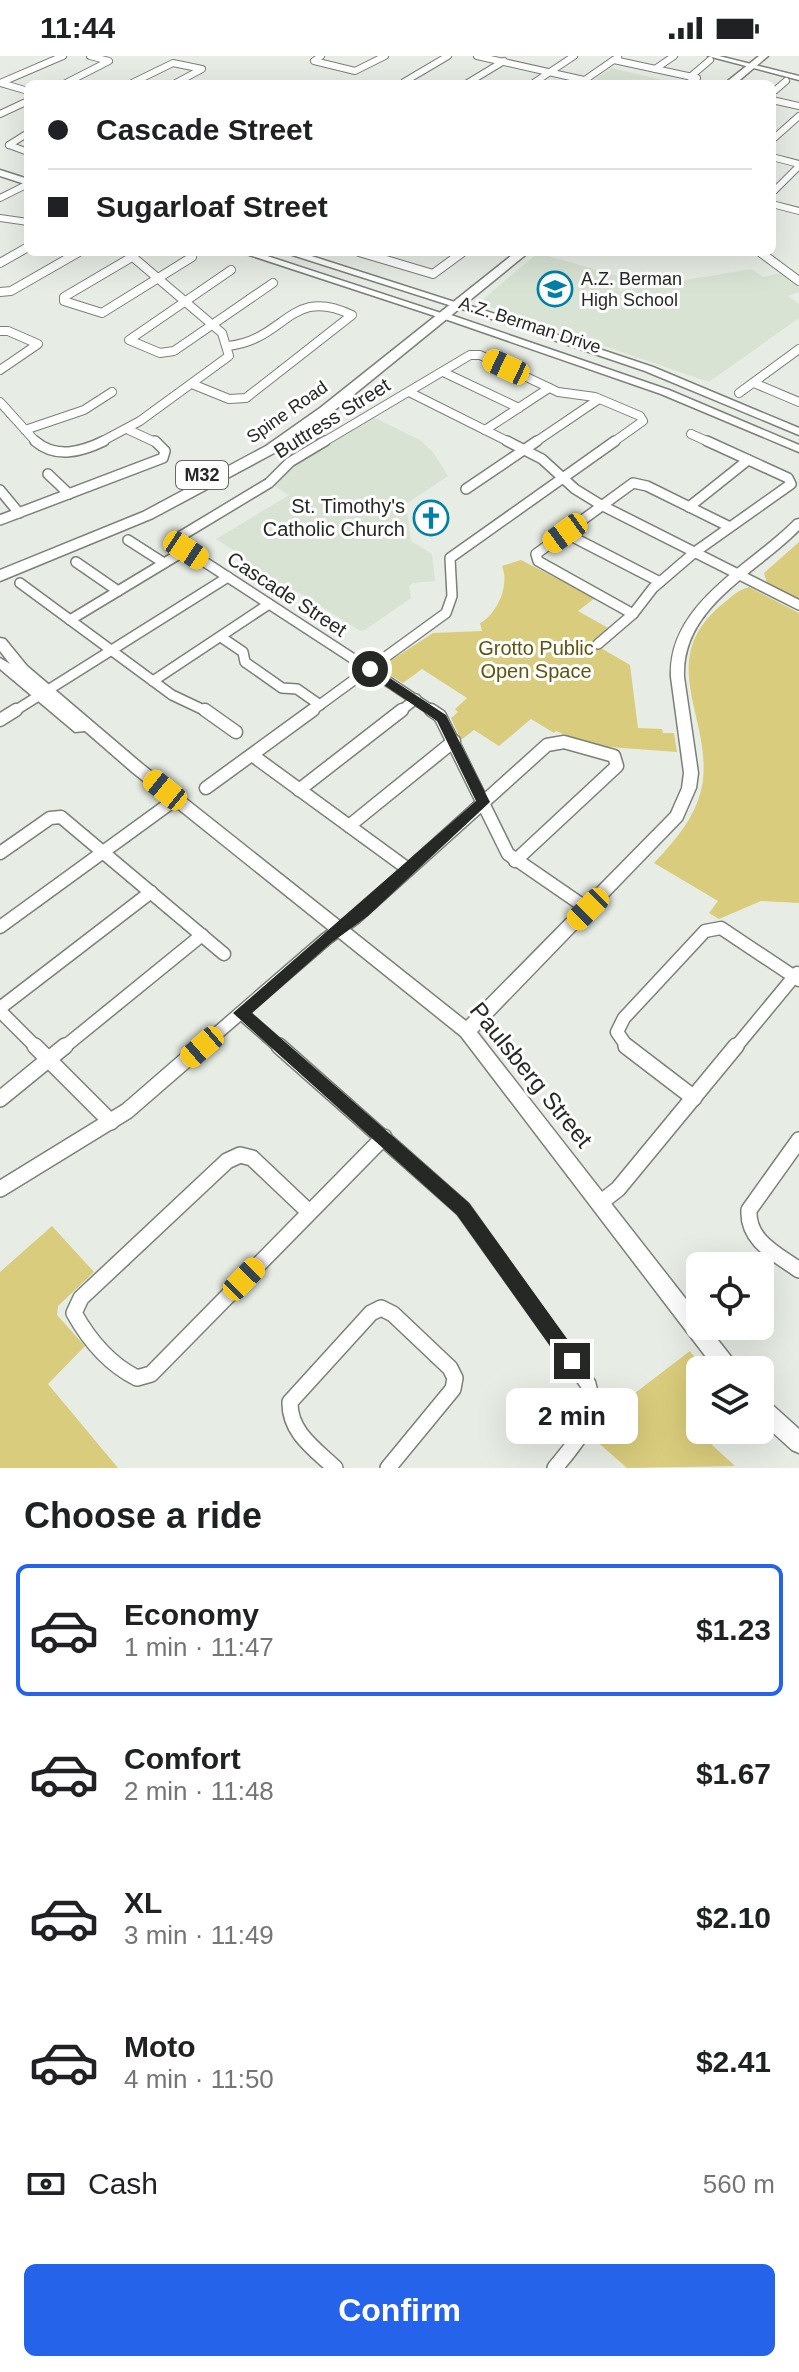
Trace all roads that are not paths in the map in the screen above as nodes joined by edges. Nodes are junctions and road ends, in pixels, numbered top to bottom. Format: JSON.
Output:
{"nodes":[{"id":1,"x":63,"y":56,"type":"edge"},
{"id":2,"x":90,"y":56,"type":"edge"},
{"id":3,"x":321,"y":56,"type":"edge"},
{"id":4,"x":385,"y":56,"type":"edge"},
{"id":5,"x":448,"y":56,"type":"edge"},
{"id":6,"x":477,"y":56,"type":"edge"},
{"id":7,"x":511,"y":56,"type":"edge"},
{"id":8,"x":574,"y":56,"type":"edge"},
{"id":9,"x":674,"y":56,"type":"edge"},
{"id":10,"x":721,"y":56,"type":"edge"},
{"id":11,"x":764,"y":56,"type":"edge"},
{"id":12,"x":617,"y":58,"type":"edge"},
{"id":13,"x":710,"y":58,"type":"edge"},
{"id":14,"x":502,"y":61,"type":"junction"},
{"id":15,"x":748,"y":62,"type":"edge"},
{"id":16,"x":655,"y":69,"type":"junction"},
{"id":17,"x":549,"y":73,"type":"junction"},
{"id":18,"x":799,"y":77,"type":"edge"},
{"id":19,"x":72,"y":80,"type":"edge"},
{"id":20,"x":138,"y":80,"type":"edge"},
{"id":21,"x":181,"y":80,"type":"edge"},
{"id":22,"x":407,"y":80,"type":"edge"},
{"id":23,"x":472,"y":80,"type":"edge"},
{"id":24,"x":538,"y":80,"type":"edge"},
{"id":25,"x":574,"y":80,"type":"edge"},
{"id":26,"x":584,"y":80,"type":"edge"},
{"id":27,"x":720,"y":80,"type":"edge"},
{"id":28,"x":732,"y":80,"type":"edge"},
{"id":29,"x":786,"y":81,"type":"dead end"},
{"id":30,"x":0,"y":83,"type":"edge"},
{"id":31,"x":24,"y":90,"type":"edge"},
{"id":32,"x":776,"y":90,"type":"edge"},
{"id":33,"x":776,"y":101,"type":"edge"},
{"id":34,"x":24,"y":103,"type":"edge"},
{"id":35,"x":799,"y":106,"type":"edge"},
{"id":36,"x":0,"y":114,"type":"edge"},
{"id":37,"x":799,"y":116,"type":"edge"},
{"id":38,"x":776,"y":134,"type":"edge"},
{"id":39,"x":24,"y":136,"type":"edge"},
{"id":40,"x":24,"y":151,"type":"edge"},
{"id":41,"x":776,"y":158,"type":"edge"},
{"id":42,"x":0,"y":162,"type":"edge"},
{"id":43,"x":799,"y":165,"type":"edge"},
{"id":44,"x":24,"y":170,"type":"edge"},
{"id":45,"x":0,"y":173,"type":"edge"},
{"id":46,"x":776,"y":180,"type":"edge"},
{"id":47,"x":24,"y":182,"type":"edge"},
{"id":48,"x":784,"y":182,"type":"junction"},
{"id":49,"x":24,"y":185,"type":"edge"},
{"id":50,"x":776,"y":189,"type":"edge"},
{"id":51,"x":0,"y":198,"type":"edge"},
{"id":52,"x":776,"y":205,"type":"edge"},
{"id":53,"x":799,"y":211,"type":"edge"},
{"id":54,"x":0,"y":218,"type":"edge"},
{"id":55,"x":16,"y":222,"type":"junction"},
{"id":56,"x":24,"y":222,"type":"edge"},
{"id":57,"x":0,"y":230,"type":"edge"},
{"id":58,"x":24,"y":249,"type":"edge"},
{"id":59,"x":72,"y":256,"type":"edge"},
{"id":60,"x":127,"y":256,"type":"edge"},
{"id":61,"x":132,"y":256,"type":"edge"},
{"id":62,"x":259,"y":256,"type":"edge"},
{"id":63,"x":299,"y":256,"type":"edge"},
{"id":64,"x":372,"y":256,"type":"edge"},
{"id":65,"x":457,"y":256,"type":"edge"},
{"id":66,"x":500,"y":256,"type":"edge"},
{"id":67,"x":518,"y":256,"type":"edge"},
{"id":68,"x":765,"y":256,"type":"edge"},
{"id":69,"x":192,"y":257,"type":"dead end"},
{"id":70,"x":0,"y":263,"type":"edge"},
{"id":71,"x":231,"y":270,"type":"dead end"},
{"id":72,"x":157,"y":278,"type":"junction"},
{"id":73,"x":799,"y":281,"type":"edge"},
{"id":74,"x":273,"y":283,"type":"dead end"},
{"id":75,"x":0,"y":292,"type":"edge"},
{"id":76,"x":185,"y":302,"type":"junction"},
{"id":77,"x":459,"y":305,"type":"junction"},
{"id":78,"x":440,"y":309,"type":"junction"},
{"id":79,"x":213,"y":325,"type":"junction"},
{"id":80,"x":0,"y":331,"type":"edge"},
{"id":81,"x":228,"y":346,"type":"junction"},
{"id":82,"x":799,"y":349,"type":"edge"},
{"id":83,"x":0,"y":370,"type":"edge"},
{"id":84,"x":443,"y":372,"type":"junction"},
{"id":85,"x":754,"y":383,"type":"junction"},
{"id":86,"x":192,"y":384,"type":"junction"},
{"id":87,"x":549,"y":388,"type":"junction"},
{"id":88,"x":112,"y":392,"type":"dead end"},
{"id":89,"x":409,"y":392,"type":"junction"},
{"id":90,"x":739,"y":393,"type":"dead end"},
{"id":91,"x":599,"y":399,"type":"junction"},
{"id":92,"x":799,"y":402,"type":"edge"},
{"id":93,"x":2,"y":406,"type":"edge"},
{"id":94,"x":519,"y":408,"type":"junction"},
{"id":95,"x":25,"y":430,"type":"junction"},
{"id":96,"x":129,"y":430,"type":"junction"},
{"id":97,"x":485,"y":430,"type":"junction"},
{"id":98,"x":799,"y":432,"type":"edge"},
{"id":99,"x":691,"y":434,"type":"dead end"},
{"id":100,"x":799,"y":449,"type":"edge"},
{"id":101,"x":524,"y":450,"type":"junction"},
{"id":102,"x":748,"y":460,"type":"junction"},
{"id":103,"x":48,"y":474,"type":"dead end"},
{"id":104,"x":563,"y":478,"type":"junction"},
{"id":105,"x":466,"y":489,"type":"dead end"},
{"id":106,"x":0,"y":490,"type":"edge"},
{"id":107,"x":69,"y":494,"type":"junction"},
{"id":108,"x":601,"y":505,"type":"junction"},
{"id":109,"x":689,"y":507,"type":"junction"},
{"id":110,"x":19,"y":513,"type":"junction"},
{"id":111,"x":0,"y":520,"type":"edge"},
{"id":112,"x":728,"y":526,"type":"junction"},
{"id":113,"x":797,"y":528,"type":"edge"},
{"id":114,"x":565,"y":533,"type":"junction"},
{"id":115,"x":128,"y":540,"type":"dead end"},
{"id":116,"x":186,"y":550,"type":"junction"},
{"id":117,"x":695,"y":552,"type":"junction"},
{"id":118,"x":76,"y":562,"type":"dead end"},
{"id":119,"x":164,"y":563,"type":"junction"},
{"id":120,"x":0,"y":564,"type":"edge"},
{"id":121,"x":0,"y":576,"type":"edge"},
{"id":122,"x":742,"y":576,"type":"junction"},
{"id":123,"x":228,"y":577,"type":"junction"},
{"id":124,"x":660,"y":582,"type":"junction"},
{"id":125,"x":20,"y":583,"type":"dead end"},
{"id":126,"x":118,"y":591,"type":"junction"},
{"id":127,"x":269,"y":604,"type":"junction"},
{"id":128,"x":799,"y":605,"type":"edge"},
{"id":129,"x":633,"y":614,"type":"junction"},
{"id":130,"x":70,"y":620,"type":"junction"},
{"id":131,"x":221,"y":637,"type":"junction"},
{"id":132,"x":0,"y":642,"type":"edge"},
{"id":133,"x":598,"y":644,"type":"dead end"},
{"id":134,"x":112,"y":651,"type":"junction"},
{"id":135,"x":0,"y":662,"type":"edge"},
{"id":136,"x":370,"y":669,"type":"junction"},
{"id":137,"x":153,"y":681,"type":"junction"},
{"id":138,"x":44,"y":693,"type":"junction"},
{"id":139,"x":416,"y":699,"type":"junction"},
{"id":140,"x":320,"y":705,"type":"junction"},
{"id":141,"x":0,"y":720,"type":"edge"},
{"id":142,"x":236,"y":732,"type":"dead end"},
{"id":143,"x":454,"y":741,"type":"junction"},
{"id":144,"x":252,"y":755,"type":"junction"},
{"id":145,"x":206,"y":788,"type":"dead end"},
{"id":146,"x":299,"y":790,"type":"junction"},
{"id":147,"x":176,"y":799,"type":"junction"},
{"id":148,"x":483,"y":802,"type":"junction"},
{"id":149,"x":349,"y":826,"type":"junction"},
{"id":150,"x":103,"y":851,"type":"junction"},
{"id":151,"x":0,"y":853,"type":"edge"},
{"id":152,"x":515,"y":861,"type":"junction"},
{"id":153,"x":408,"y":869,"type":"junction"},
{"id":154,"x":151,"y":892,"type":"junction"},
{"id":155,"x":588,"y":909,"type":"junction"},
{"id":156,"x":0,"y":927,"type":"edge"},
{"id":157,"x":341,"y":928,"type":"junction"},
{"id":158,"x":202,"y":935,"type":"junction"},
{"id":159,"x":224,"y":954,"type":"dead end"},
{"id":160,"x":797,"y":975,"type":"edge"},
{"id":161,"x":0,"y":1009,"type":"edge"},
{"id":162,"x":241,"y":1013,"type":"junction"},
{"id":163,"x":467,"y":1031,"type":"junction"},
{"id":164,"x":48,"y":1059,"type":"junction"},
{"id":165,"x":694,"y":1098,"type":"junction"},
{"id":166,"x":0,"y":1099,"type":"edge"},
{"id":167,"x":111,"y":1122,"type":"junction"},
{"id":168,"x":384,"y":1137,"type":"junction"},
{"id":169,"x":799,"y":1140,"type":"edge"},
{"id":170,"x":0,"y":1189,"type":"edge"},
{"id":171,"x":600,"y":1203,"type":"junction"},
{"id":172,"x":309,"y":1212,"type":"junction"},
{"id":173,"x":799,"y":1270,"type":"edge"},
{"id":174,"x":718,"y":1356,"type":"edge"},
{"id":175,"x":774,"y":1420,"type":"edge"},
{"id":176,"x":799,"y":1443,"type":"edge"},
{"id":177,"x":335,"y":1468,"type":"edge"},
{"id":178,"x":388,"y":1468,"type":"edge"},
{"id":179,"x":555,"y":1468,"type":"edge"}],
"edges":[{"from":1,"to":30,"type":"street"},
{"from":2,"to":19,"type":"street"},
{"from":3,"to":4,"type":"street"},
{"from":5,"to":22,"type":"street"},
{"from":6,"to":14,"type":"street"},
{"from":7,"to":14,"type":"street"},
{"from":8,"to":17,"type":"street"},
{"from":9,"to":16,"type":"street"},
{"from":10,"to":15,"type":"street"},
{"from":11,"to":15,"type":"main road"},
{"from":12,"to":16,"type":"street"},
{"from":12,"to":26,"type":"street"},
{"from":13,"to":15,"type":"street"},
{"from":13,"to":16,"type":"street"},
{"from":14,"to":17,"type":"street"},
{"from":14,"to":23,"type":"street"},
{"from":15,"to":18,"type":"street"},
{"from":15,"to":27,"type":"main road"},
{"from":15,"to":28,"type":"main road"},
{"from":17,"to":24,"type":"street"},
{"from":17,"to":25,"type":"street"},
{"from":20,"to":21,"type":"street"},
{"from":29,"to":32,"type":"street"},
{"from":30,"to":31,"type":"street"},
{"from":33,"to":35,"type":"street"},
{"from":34,"to":36,"type":"street"},
{"from":37,"to":38,"type":"street"},
{"from":39,"to":40,"type":"street"},
{"from":41,"to":43,"type":"street"},
{"from":42,"to":44,"type":"main road"},
{"from":43,"to":48,"type":"street"},
{"from":45,"to":47,"type":"main road"},
{"from":46,"to":48,"type":"street"},
{"from":48,"to":50,"type":"street"},
{"from":49,"to":51,"type":"street"},
{"from":52,"to":53,"type":"street"},
{"from":54,"to":55,"type":"street"},
{"from":55,"to":56,"type":"street"},
{"from":55,"to":57,"type":"street"},
{"from":58,"to":70,"type":"street"},
{"from":59,"to":75,"type":"street"},
{"from":60,"to":72,"type":"street"},
{"from":61,"to":72,"type":"street"},
{"from":62,"to":78,"type":"main road","name":"A.Z. Berman Drive"},
{"from":63,"to":78,"type":"main road","name":"A.Z. Berman Drive"},
{"from":64,"to":65,"type":"street"},
{"from":66,"to":78,"type":"main road","name":"Spine Road","number":"M32"},
{"from":67,"to":77,"type":"main road","name":"Spine Road","number":"M32"},
{"from":68,"to":73,"type":"street"},
{"from":69,"to":72,"type":"street"},
{"from":71,"to":76,"type":"street"},
{"from":72,"to":76,"type":"street"},
{"from":74,"to":79,"type":"street"},
{"from":76,"to":79,"type":"street"},
{"from":76,"to":79,"type":"street"},
{"from":77,"to":78,"type":"main road","name":"Spine Road","number":"M32"},
{"from":77,"to":98,"type":"street","name":"A.Z. Berman Drive"},
{"from":78,"to":100,"type":"street","name":"A.Z. Berman Drive"},
{"from":78,"to":120,"type":"main road","name":"Spine Road","number":"M32"},
{"from":78,"to":121,"type":"main road","name":"Spine Road","number":"M32"},
{"from":79,"to":81,"type":"street"},
{"from":80,"to":83,"type":"street"},
{"from":81,"to":86,"type":"street"},
{"from":81,"to":86,"type":"street"},
{"from":82,"to":85,"type":"street"},
{"from":84,"to":87,"type":"street","name":"Buttress Street"},
{"from":84,"to":89,"type":"street","name":"Buttress Street"},
{"from":84,"to":94,"type":"street"},
{"from":85,"to":90,"type":"street"},
{"from":85,"to":92,"type":"street"},
{"from":86,"to":96,"type":"street"},
{"from":87,"to":91,"type":"street"},
{"from":87,"to":94,"type":"street"},
{"from":88,"to":95,"type":"street"},
{"from":89,"to":97,"type":"street"},
{"from":89,"to":116,"type":"street","name":"Buttress Street"},
{"from":91,"to":101,"type":"street"},
{"from":91,"to":104,"type":"street"},
{"from":93,"to":95,"type":"street"},
{"from":94,"to":97,"type":"street"},
{"from":95,"to":96,"type":"street"},
{"from":96,"to":107,"type":"street"},
{"from":97,"to":101,"type":"street"},
{"from":99,"to":102,"type":"street"},
{"from":101,"to":104,"type":"street"},
{"from":101,"to":105,"type":"street"},
{"from":102,"to":109,"type":"street"},
{"from":102,"to":112,"type":"street"},
{"from":103,"to":107,"type":"street"},
{"from":104,"to":108,"type":"street"},
{"from":104,"to":136,"type":"street"},
{"from":106,"to":110,"type":"street"},
{"from":107,"to":110,"type":"street"},
{"from":108,"to":109,"type":"street"},
{"from":108,"to":114,"type":"street"},
{"from":108,"to":117,"type":"street"},
{"from":109,"to":112,"type":"street"},
{"from":110,"to":111,"type":"street"},
{"from":112,"to":117,"type":"street"},
{"from":113,"to":122,"type":"street"},
{"from":114,"to":124,"type":"street"},
{"from":114,"to":129,"type":"street"},
{"from":115,"to":119,"type":"street"},
{"from":116,"to":119,"type":"street"},
{"from":116,"to":123,"type":"street","name":"Cascade Street"},
{"from":117,"to":122,"type":"street"},
{"from":117,"to":124,"type":"street"},
{"from":118,"to":126,"type":"street"},
{"from":119,"to":126,"type":"street"},
{"from":122,"to":128,"type":"street"},
{"from":122,"to":155,"type":"street"},
{"from":123,"to":127,"type":"street","name":"Cascade Street"},
{"from":123,"to":134,"type":"street"},
{"from":124,"to":129,"type":"street"},
{"from":125,"to":130,"type":"street"},
{"from":126,"to":130,"type":"street"},
{"from":127,"to":131,"type":"street"},
{"from":127,"to":136,"type":"street","name":"Cascade Street"},
{"from":129,"to":133,"type":"street"},
{"from":130,"to":134,"type":"street"},
{"from":131,"to":137,"type":"street"},
{"from":131,"to":140,"type":"street"},
{"from":132,"to":138,"type":"street","name":"Paulsberg Street"},
{"from":134,"to":137,"type":"street"},
{"from":134,"to":138,"type":"street"},
{"from":135,"to":138,"type":"street","name":"Paulsberg Street"},
{"from":136,"to":139,"type":"street","name":"Cascade Street"},
{"from":136,"to":140,"type":"street"},
{"from":137,"to":142,"type":"street"},
{"from":138,"to":141,"type":"street"},
{"from":138,"to":147,"type":"street","name":"Paulsberg Street"},
{"from":139,"to":143,"type":"street","name":"Cascade Street"},
{"from":139,"to":146,"type":"street"},
{"from":140,"to":144,"type":"street"},
{"from":143,"to":148,"type":"street","name":"Cascade Street"},
{"from":143,"to":149,"type":"street"},
{"from":144,"to":145,"type":"street"},
{"from":144,"to":146,"type":"street"},
{"from":146,"to":149,"type":"street"},
{"from":147,"to":150,"type":"street"},
{"from":147,"to":157,"type":"street","name":"Paulsberg Street"},
{"from":148,"to":152,"type":"street","name":"Cascade Street"},
{"from":148,"to":152,"type":"street"},
{"from":148,"to":153,"type":"street"},
{"from":149,"to":153,"type":"street"},
{"from":150,"to":151,"type":"street"},
{"from":150,"to":154,"type":"street"},
{"from":150,"to":156,"type":"street"},
{"from":152,"to":155,"type":"street","name":"Cascade Street"},
{"from":153,"to":157,"type":"street"},
{"from":154,"to":158,"type":"street"},
{"from":154,"to":161,"type":"street"},
{"from":155,"to":163,"type":"street"},
{"from":157,"to":162,"type":"street"},
{"from":157,"to":163,"type":"street","name":"Paulsberg Street"},
{"from":158,"to":159,"type":"street"},
{"from":158,"to":164,"type":"street"},
{"from":160,"to":165,"type":"street"},
{"from":160,"to":165,"type":"street"},
{"from":161,"to":164,"type":"street"},
{"from":162,"to":167,"type":"street"},
{"from":162,"to":168,"type":"street"},
{"from":163,"to":171,"type":"street","name":"Paulsberg Street"},
{"from":164,"to":166,"type":"street"},
{"from":164,"to":167,"type":"street"},
{"from":165,"to":171,"type":"street"},
{"from":167,"to":170,"type":"street"},
{"from":168,"to":172,"type":"street"},
{"from":168,"to":179,"type":"street"},
{"from":169,"to":173,"type":"street"},
{"from":171,"to":174,"type":"street","name":"Paulsberg Street"},
{"from":172,"to":172,"type":"street"},
{"from":175,"to":176,"type":"street"},
{"from":177,"to":178,"type":"street"}]}
